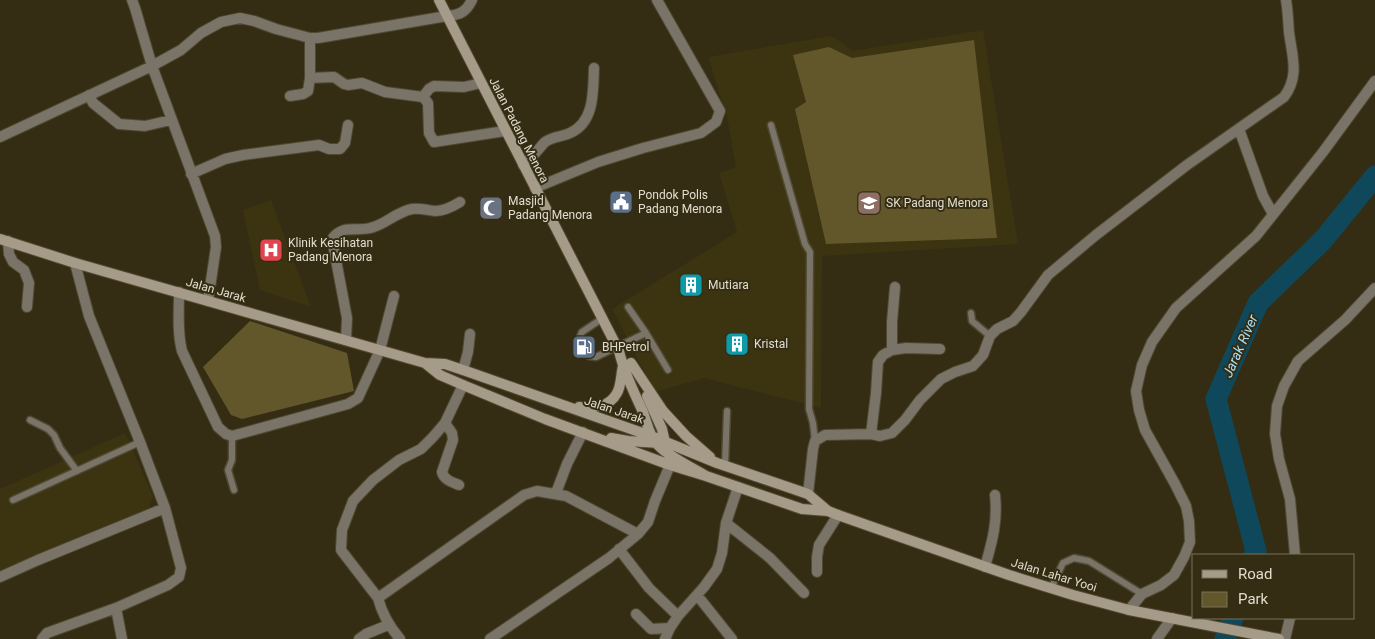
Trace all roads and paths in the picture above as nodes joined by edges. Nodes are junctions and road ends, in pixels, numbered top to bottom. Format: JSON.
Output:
{"nodes":[{"id":1,"x":132,"y":0,"type":"edge"},
{"id":2,"x":439,"y":0,"type":"edge"},
{"id":3,"x":472,"y":0,"type":"edge"},
{"id":4,"x":657,"y":0,"type":"edge"},
{"id":5,"x":1286,"y":0,"type":"edge"},
{"id":6,"x":447,"y":16,"type":"junction"},
{"id":7,"x":310,"y":38,"type":"junction"},
{"id":8,"x":152,"y":66,"type":"junction"},
{"id":9,"x":594,"y":68,"type":"dead end"},
{"id":10,"x":310,"y":78,"type":"junction"},
{"id":11,"x":1375,"y":81,"type":"edge"},
{"id":12,"x":481,"y":83,"type":"junction"},
{"id":13,"x":89,"y":95,"type":"junction"},
{"id":14,"x":290,"y":96,"type":"dead end"},
{"id":15,"x":423,"y":97,"type":"junction"},
{"id":16,"x":171,"y":120,"type":"junction"},
{"id":17,"x":771,"y":125,"type":"dead end"},
{"id":18,"x":348,"y":126,"type":"dead end"},
{"id":19,"x":1239,"y":129,"type":"junction"},
{"id":20,"x":505,"y":131,"type":"junction"},
{"id":21,"x":0,"y":137,"type":"edge"},
{"id":22,"x":523,"y":165,"type":"junction"},
{"id":23,"x":191,"y":174,"type":"junction"},
{"id":24,"x":535,"y":188,"type":"junction"},
{"id":25,"x":460,"y":202,"type":"dead end"},
{"id":26,"x":1273,"y":214,"type":"junction"},
{"id":27,"x":4,"y":240,"type":"edge"},
{"id":28,"x":76,"y":263,"type":"junction"},
{"id":29,"x":895,"y":287,"type":"dead end"},
{"id":30,"x":1375,"y":288,"type":"edge"},
{"id":31,"x":179,"y":292,"type":"junction"},
{"id":32,"x":394,"y":296,"type":"dead end"},
{"id":33,"x":208,"y":301,"type":"junction"},
{"id":34,"x":27,"y":307,"type":"dead end"},
{"id":35,"x":628,"y":307,"type":"dead end"},
{"id":36,"x":971,"y":313,"type":"dead end"},
{"id":37,"x":602,"y":318,"type":"junction"},
{"id":38,"x":470,"y":334,"type":"dead end"},
{"id":39,"x":646,"y":334,"type":"junction"},
{"id":40,"x":990,"y":336,"type":"junction"},
{"id":41,"x":346,"y":340,"type":"junction"},
{"id":42,"x":618,"y":349,"type":"junction"},
{"id":43,"x":940,"y":349,"type":"dead end"},
{"id":44,"x":380,"y":350,"type":"junction"},
{"id":45,"x":892,"y":350,"type":"junction"},
{"id":46,"x":426,"y":362,"type":"junction"},
{"id":47,"x":627,"y":365,"type":"junction"},
{"id":48,"x":463,"y":370,"type":"junction"},
{"id":49,"x":668,"y":370,"type":"dead end"},
{"id":50,"x":463,"y":385,"type":"junction"},
{"id":51,"x":565,"y":406,"type":"junction"},
{"id":52,"x":727,"y":411,"type":"dead end"},
{"id":53,"x":30,"y":420,"type":"dead end"},
{"id":54,"x":445,"y":423,"type":"junction"},
{"id":55,"x":585,"y":433,"type":"junction"},
{"id":56,"x":871,"y":434,"type":"junction"},
{"id":57,"x":232,"y":436,"type":"junction"},
{"id":58,"x":657,"y":441,"type":"junction"},
{"id":59,"x":815,"y":441,"type":"junction"},
{"id":60,"x":140,"y":442,"type":"junction"},
{"id":61,"x":721,"y":464,"type":"junction"},
{"id":62,"x":670,"y":465,"type":"junction"},
{"id":63,"x":77,"y":471,"type":"junction"},
{"id":64,"x":706,"y":476,"type":"junction"},
{"id":65,"x":459,"y":485,"type":"dead end"},
{"id":66,"x":738,"y":487,"type":"junction"},
{"id":67,"x":234,"y":490,"type":"dead end"},
{"id":68,"x":556,"y":493,"type":"junction"},
{"id":69,"x":808,"y":494,"type":"junction"},
{"id":70,"x":995,"y":496,"type":"dead end"},
{"id":71,"x":13,"y":500,"type":"dead end"},
{"id":72,"x":165,"y":508,"type":"junction"},
{"id":73,"x":833,"y":513,"type":"junction"},
{"id":74,"x":726,"y":523,"type":"junction"},
{"id":75,"x":638,"y":534,"type":"junction"},
{"id":76,"x":619,"y":549,"type":"junction"},
{"id":77,"x":1295,"y":554,"type":"edge"},
{"id":78,"x":985,"y":567,"type":"junction"},
{"id":79,"x":817,"y":572,"type":"dead end"},
{"id":80,"x":0,"y":577,"type":"edge"},
{"id":81,"x":1051,"y":588,"type":"junction"},
{"id":82,"x":804,"y":593,"type":"dead end"},
{"id":83,"x":1142,"y":594,"type":"junction"},
{"id":84,"x":697,"y":595,"type":"junction"},
{"id":85,"x":378,"y":598,"type":"junction"},
{"id":86,"x":116,"y":608,"type":"junction"},
{"id":87,"x":1130,"y":610,"type":"junction"},
{"id":88,"x":636,"y":614,"type":"dead end"},
{"id":89,"x":678,"y":616,"type":"junction"},
{"id":90,"x":1172,"y":618,"type":"junction"},
{"id":91,"x":1289,"y":619,"type":"edge"},
{"id":92,"x":388,"y":625,"type":"junction"},
{"id":93,"x":670,"y":628,"type":"junction"},
{"id":94,"x":1276,"y":638,"type":"edge"},
{"id":95,"x":42,"y":639,"type":"edge"},
{"id":96,"x":122,"y":639,"type":"edge"},
{"id":97,"x":359,"y":639,"type":"edge"},
{"id":98,"x":400,"y":639,"type":"edge"},
{"id":99,"x":490,"y":639,"type":"edge"},
{"id":100,"x":665,"y":639,"type":"edge"},
{"id":101,"x":732,"y":639,"type":"edge"},
{"id":102,"x":1157,"y":639,"type":"edge"}],
"edges":[{"from":1,"to":8,"type":"street"},
{"from":2,"to":6,"type":"main road","name":"Jalan Padang Menora"},
{"from":3,"to":6,"type":"street"},
{"from":4,"to":24,"type":"street"},
{"from":5,"to":19,"type":"street"},
{"from":6,"to":7,"type":"street"},
{"from":6,"to":12,"type":"main road","name":"Jalan Padang Menora"},
{"from":7,"to":8,"type":"street"},
{"from":7,"to":10,"type":"street"},
{"from":8,"to":13,"type":"street"},
{"from":8,"to":16,"type":"street"},
{"from":9,"to":22,"type":"street"},
{"from":10,"to":14,"type":"street"},
{"from":10,"to":15,"type":"street"},
{"from":11,"to":26,"type":"street"},
{"from":12,"to":15,"type":"street"},
{"from":12,"to":20,"type":"main road","name":"Jalan Padang Menora"},
{"from":13,"to":16,"type":"street"},
{"from":13,"to":21,"type":"street"},
{"from":15,"to":20,"type":"street"},
{"from":16,"to":23,"type":"street"},
{"from":17,"to":59,"type":"lane"},
{"from":18,"to":23,"type":"street"},
{"from":19,"to":26,"type":"street"},
{"from":19,"to":40,"type":"street"},
{"from":20,"to":22,"type":"main road","name":"Jalan Padang Menora"},
{"from":22,"to":24,"type":"main road","name":"Jalan Padang Menora"},
{"from":23,"to":33,"type":"street"},
{"from":24,"to":37,"type":"main road","name":"Jalan Padang Menora"},
{"from":25,"to":41,"type":"street"},
{"from":26,"to":83,"type":"street"},
{"from":27,"to":28,"type":"main road","name":"Jalan Jarak"},
{"from":27,"to":34,"type":"street"},
{"from":28,"to":31,"type":"main road","name":"Jalan Jarak"},
{"from":28,"to":60,"type":"street"},
{"from":29,"to":45,"type":"street"},
{"from":30,"to":77,"type":"street"},
{"from":31,"to":33,"type":"main road","name":"Jalan Jarak"},
{"from":31,"to":57,"type":"street"},
{"from":32,"to":44,"type":"street"},
{"from":33,"to":41,"type":"main road","name":"Jalan Jarak"},
{"from":35,"to":39,"type":"lane"},
{"from":36,"to":40,"type":"lane"},
{"from":37,"to":42,"type":"main road","name":"Jalan Padang Menora"},
{"from":37,"to":42,"type":"lane"},
{"from":38,"to":48,"type":"street"},
{"from":39,"to":42,"type":"lane"},
{"from":39,"to":49,"type":"lane"},
{"from":40,"to":56,"type":"street"},
{"from":41,"to":44,"type":"main road","name":"Jalan Jarak"},
{"from":42,"to":47,"type":"main road","name":"Jalan Padang Menora"},
{"from":43,"to":45,"type":"street"},
{"from":44,"to":46,"type":"main road","name":"Jalan Jarak"},
{"from":44,"to":57,"type":"street"},
{"from":45,"to":56,"type":"street"},
{"from":46,"to":48,"type":"main road","name":"Jalan Jarak"},
{"from":46,"to":50,"type":"main road","name":"Jalan Jarak"},
{"from":47,"to":51,"type":"main road"},
{"from":47,"to":58,"type":"main road","name":"Jalan Padang Menora"},
{"from":47,"to":58,"type":"main road","name":"Jalan Padang Menora"},
{"from":47,"to":61,"type":"main road"},
{"from":48,"to":51,"type":"main road","name":"Jalan Jarak"},
{"from":50,"to":54,"type":"street"},
{"from":50,"to":55,"type":"main road","name":"Jalan Jarak"},
{"from":51,"to":58,"type":"main road","name":"Jalan Jarak"},
{"from":52,"to":61,"type":"lane"},
{"from":53,"to":63,"type":"lane"},
{"from":54,"to":65,"type":"street"},
{"from":54,"to":85,"type":"street"},
{"from":55,"to":58,"type":"main road"},
{"from":55,"to":62,"type":"main road"},
{"from":55,"to":68,"type":"street"},
{"from":56,"to":59,"type":"street"},
{"from":57,"to":67,"type":"lane"},
{"from":58,"to":61,"type":"main road","name":"Jalan Lahar Yooi"},
{"from":58,"to":64,"type":"main road"},
{"from":59,"to":69,"type":"street"},
{"from":60,"to":63,"type":"lane"},
{"from":60,"to":72,"type":"street"},
{"from":61,"to":69,"type":"main road","name":"Jalan Lahar Yooi"},
{"from":62,"to":64,"type":"main road"},
{"from":62,"to":75,"type":"street"},
{"from":63,"to":71,"type":"lane"},
{"from":64,"to":66,"type":"main road","name":"Jalan Lahar Yooi"},
{"from":66,"to":73,"type":"main road","name":"Jalan Lahar Yooi"},
{"from":66,"to":74,"type":"street"},
{"from":68,"to":75,"type":"street"},
{"from":68,"to":85,"type":"street"},
{"from":69,"to":73,"type":"main road","name":"Jalan Lahar Yooi"},
{"from":70,"to":78,"type":"street"},
{"from":72,"to":80,"type":"street"},
{"from":72,"to":86,"type":"street"},
{"from":73,"to":78,"type":"main road","name":"Jalan Lahar Yooi"},
{"from":73,"to":79,"type":"street"},
{"from":74,"to":82,"type":"street"},
{"from":74,"to":84,"type":"street"},
{"from":75,"to":76,"type":"street"},
{"from":76,"to":89,"type":"street"},
{"from":76,"to":99,"type":"street"},
{"from":78,"to":81,"type":"main road","name":"Jalan Lahar Yooi"},
{"from":81,"to":83,"type":"lane"},
{"from":81,"to":87,"type":"main road","name":"Jalan Lahar Yooi"},
{"from":83,"to":87,"type":"street"},
{"from":84,"to":89,"type":"street"},
{"from":84,"to":101,"type":"street"},
{"from":85,"to":92,"type":"street"},
{"from":86,"to":95,"type":"street"},
{"from":86,"to":96,"type":"street"},
{"from":87,"to":90,"type":"main road","name":"Jalan Lahar Yooi"},
{"from":88,"to":93,"type":"street"},
{"from":89,"to":93,"type":"street"},
{"from":90,"to":94,"type":"main road","name":"Jalan Lahar Yooi"},
{"from":90,"to":102,"type":"street"},
{"from":91,"to":94,"type":"street"},
{"from":92,"to":97,"type":"street"},
{"from":92,"to":98,"type":"street"},
{"from":93,"to":100,"type":"street"}]}
